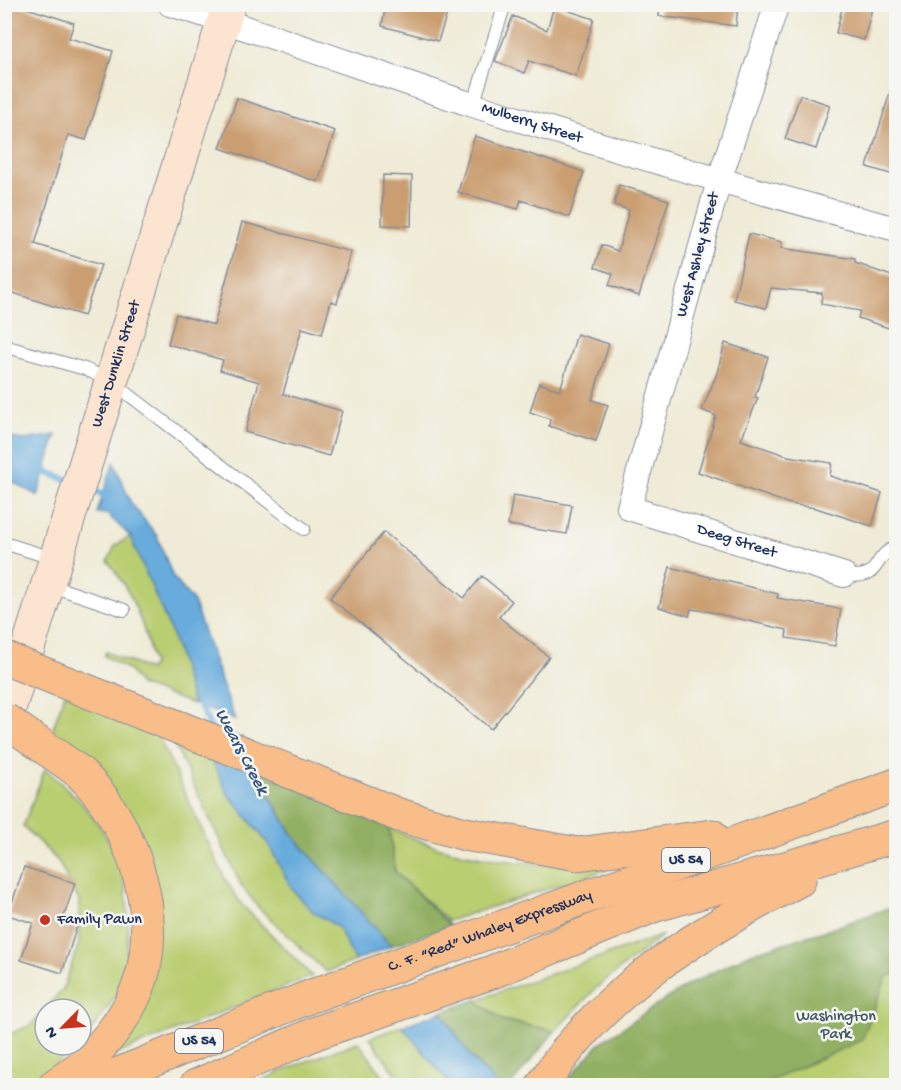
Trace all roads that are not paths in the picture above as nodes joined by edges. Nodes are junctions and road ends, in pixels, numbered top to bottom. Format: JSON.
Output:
{"nodes":[{"id":1,"x":170,"y":4,"type":"edge"},
{"id":2,"x":505,"y":4,"type":"edge"},
{"id":3,"x":777,"y":4,"type":"edge"},
{"id":4,"x":227,"y":12,"type":"edge"},
{"id":5,"x":473,"y":105,"type":"junction"},
{"id":6,"x":719,"y":181,"type":"junction"},
{"id":7,"x":897,"y":230,"type":"edge"},
{"id":8,"x":4,"y":346,"type":"edge"},
{"id":9,"x":111,"y":381,"type":"junction"},
{"id":10,"x":628,"y":508,"type":"joint"},
{"id":11,"x":303,"y":530,"type":"dead end"},
{"id":12,"x":4,"y":543,"type":"edge"},
{"id":13,"x":897,"y":547,"type":"edge"},
{"id":14,"x":53,"y":572,"type":"junction"},
{"id":15,"x":844,"y":575,"type":"joint"},
{"id":16,"x":124,"y":610,"type":"dead end"},
{"id":17,"x":4,"y":658,"type":"edge"},
{"id":18,"x":4,"y":719,"type":"edge"},
{"id":19,"x":4,"y":725,"type":"edge"},
{"id":20,"x":897,"y":785,"type":"edge"},
{"id":21,"x":773,"y":828,"type":"junction"},
{"id":22,"x":897,"y":836,"type":"edge"},
{"id":23,"x":856,"y":850,"type":"junction"},
{"id":24,"x":54,"y":1086,"type":"edge"},
{"id":25,"x":89,"y":1086,"type":"edge"},
{"id":26,"x":196,"y":1086,"type":"edge"},
{"id":27,"x":542,"y":1086,"type":"edge"}],
"edges":[{"from":1,"to":4,"type":"street","name":"Mulberry Street"},
{"from":2,"to":5,"type":"lane"},
{"from":3,"to":6,"type":"street","name":"West Ashley Street"},
{"from":4,"to":5,"type":"street","name":"Mulberry Street"},
{"from":4,"to":9,"type":"main road","name":"West Dunklin Street"},
{"from":5,"to":6,"type":"street","name":"Mulberry Street"},
{"from":6,"to":7,"type":"street","name":"Mulberry Street"},
{"from":6,"to":10,"type":"street","name":"West Ashley Street"},
{"from":8,"to":9,"type":"lane"},
{"from":9,"to":11,"type":"lane"},
{"from":9,"to":14,"type":"main road","name":"West Dunklin Street"},
{"from":10,"to":15,"type":"street","name":"Deeg Street"},
{"from":12,"to":14,"type":"lane"},
{"from":13,"to":15,"type":"lane"},
{"from":14,"to":16,"type":"lane"},
{"from":14,"to":19,"type":"main road","name":"West Dunklin Street"},
{"from":17,"to":21,"type":"highway","bridge":true},
{"from":18,"to":24,"type":"highway","bridge":true},
{"from":20,"to":21,"type":"highway","name":"C. F. “Red” Whaley Expressway","number":"US 54"},
{"from":21,"to":25,"type":"highway","name":"C. F. “Red” Whaley Expressway","number":"US 54"},
{"from":22,"to":23,"type":"highway","number":"US 54"},
{"from":23,"to":26,"type":"highway","number":"US 54"},
{"from":23,"to":27,"type":"highway"}]}
